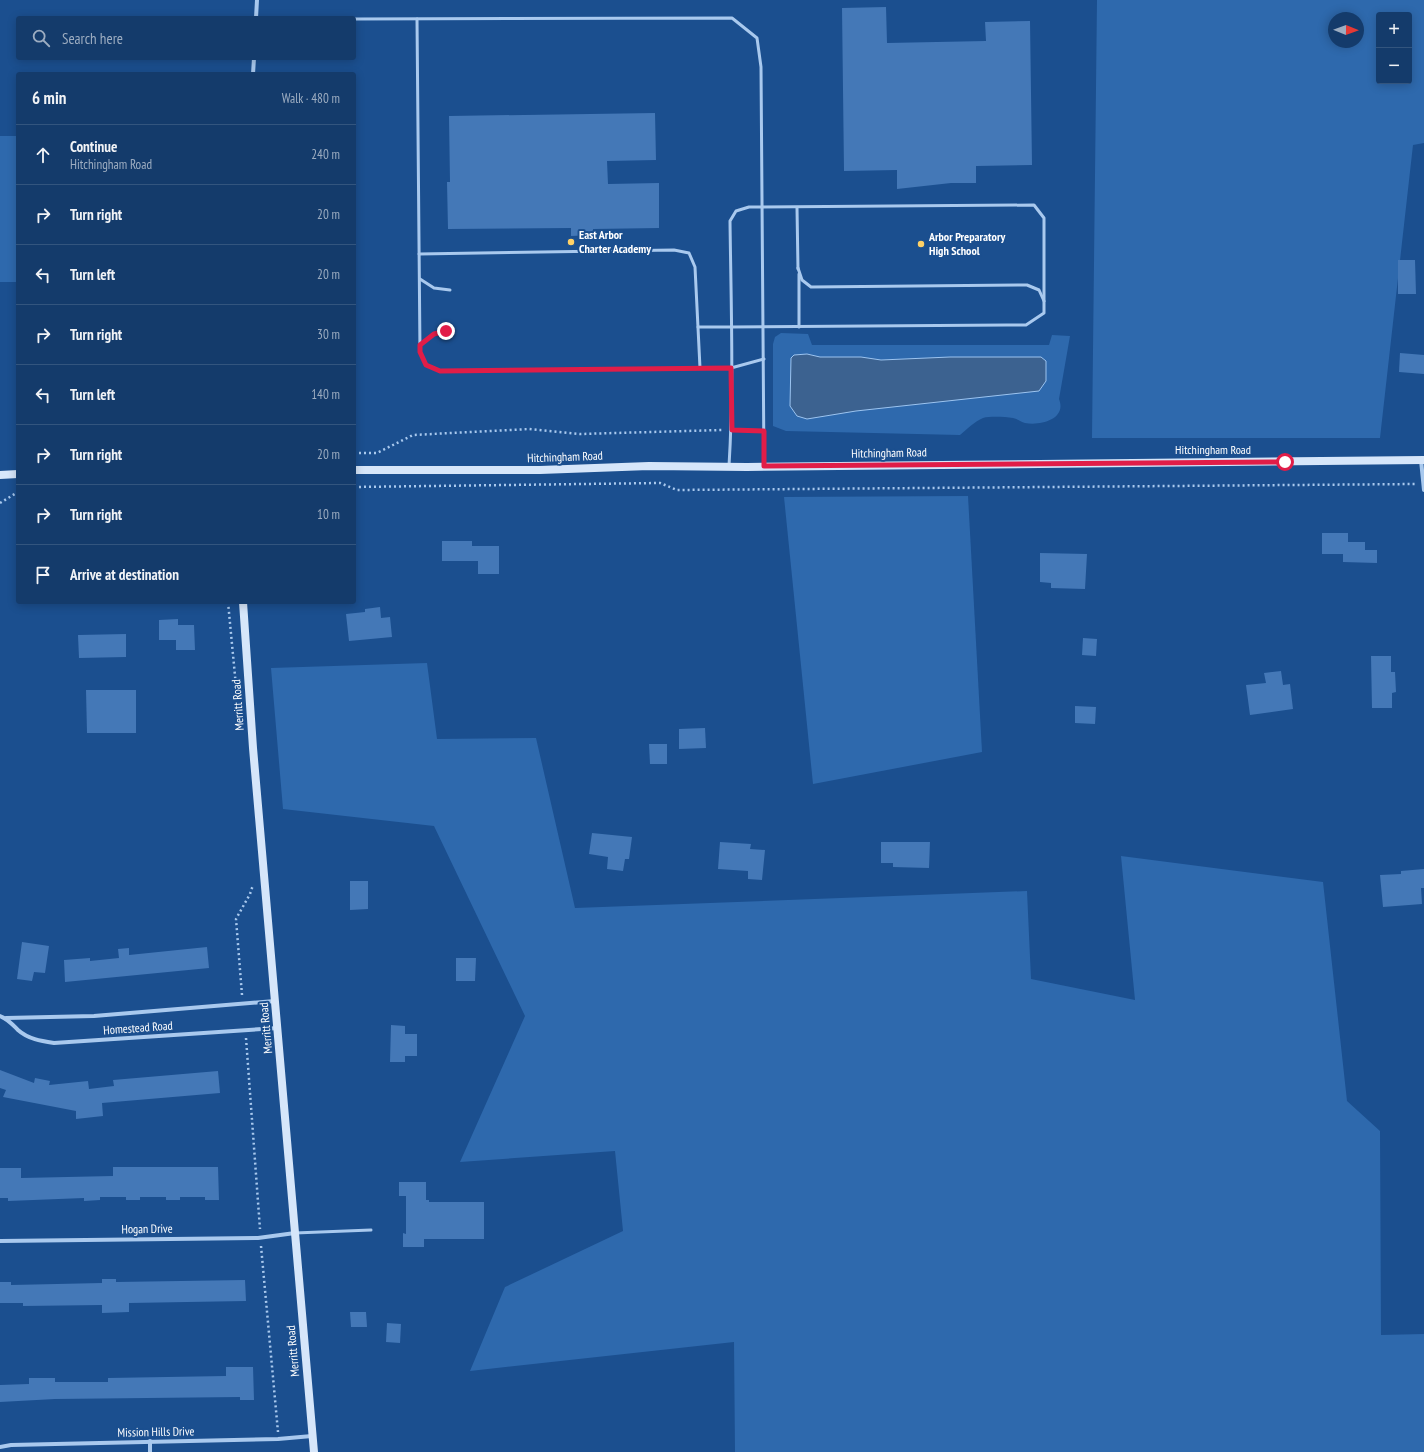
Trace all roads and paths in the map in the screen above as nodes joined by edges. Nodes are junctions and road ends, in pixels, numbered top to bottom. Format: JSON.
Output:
{"nodes":[{"id":1,"x":257,"y":0,"type":"edge"},
{"id":2,"x":256,"y":16,"type":"edge"},
{"id":3,"x":356,"y":19,"type":"edge"},
{"id":4,"x":417,"y":19,"type":"junction"},
{"id":5,"x":254,"y":60,"type":"edge"},
{"id":6,"x":253,"y":72,"type":"edge"},
{"id":7,"x":762,"y":208,"type":"junction"},
{"id":8,"x":797,"y":208,"type":"junction"},
{"id":9,"x":419,"y":254,"type":"junction"},
{"id":10,"x":798,"y":268,"type":"junction"},
{"id":11,"x":420,"y":279,"type":"junction"},
{"id":12,"x":450,"y":290,"type":"dead end"},
{"id":13,"x":1044,"y":303,"type":"junction"},
{"id":14,"x":698,"y":327,"type":"junction"},
{"id":15,"x":731,"y":327,"type":"junction"},
{"id":16,"x":763,"y":327,"type":"junction"},
{"id":17,"x":799,"y":327,"type":"junction"},
{"id":18,"x":451,"y":331,"type":"dead end"},
{"id":19,"x":420,"y":345,"type":"junction"},
{"id":20,"x":764,"y":359,"type":"junction"},
{"id":21,"x":700,"y":368,"type":"junction"},
{"id":22,"x":731,"y":368,"type":"junction"},
{"id":23,"x":732,"y":430,"type":"junction"},
{"id":24,"x":764,"y":431,"type":"junction"},
{"id":25,"x":356,"y":452,"type":"edge"},
{"id":26,"x":1423,"y":460,"type":"edge"},
{"id":27,"x":729,"y":466,"type":"junction"},
{"id":28,"x":764,"y":466,"type":"junction"},
{"id":29,"x":356,"y":470,"type":"edge"},
{"id":30,"x":16,"y":474,"type":"edge"},
{"id":31,"x":0,"y":475,"type":"edge"},
{"id":32,"x":1423,"y":484,"type":"edge"},
{"id":33,"x":356,"y":487,"type":"edge"},
{"id":34,"x":1424,"y":490,"type":"edge"},
{"id":35,"x":16,"y":493,"type":"edge"},
{"id":36,"x":0,"y":503,"type":"edge"},
{"id":37,"x":228,"y":604,"type":"edge"},
{"id":38,"x":243,"y":604,"type":"edge"},
{"id":39,"x":237,"y":700,"type":"dead end"},
{"id":40,"x":253,"y":878,"type":"dead end"},
{"id":41,"x":276,"y":1001,"type":"junction"},
{"id":42,"x":243,"y":1004,"type":"junction"},
{"id":43,"x":0,"y":1016,"type":"edge"},
{"id":44,"x":6,"y":1018,"type":"junction"},
{"id":45,"x":278,"y":1028,"type":"junction"},
{"id":46,"x":245,"y":1030,"type":"junction"},
{"id":47,"x":260,"y":1227,"type":"dead end"},
{"id":48,"x":371,"y":1230,"type":"dead end"},
{"id":49,"x":295,"y":1233,"type":"junction"},
{"id":50,"x":0,"y":1241,"type":"edge"},
{"id":51,"x":261,"y":1249,"type":"dead end"},
{"id":52,"x":278,"y":1429,"type":"dead end"},
{"id":53,"x":313,"y":1436,"type":"junction"},
{"id":54,"x":150,"y":1441,"type":"junction"},
{"id":55,"x":0,"y":1447,"type":"edge"},
{"id":56,"x":150,"y":1452,"type":"edge"},
{"id":57,"x":314,"y":1452,"type":"edge"}],
"edges":[{"from":1,"to":2,"type":"street"},
{"from":3,"to":4,"type":"lane"},
{"from":4,"to":7,"type":"lane"},
{"from":4,"to":9,"type":"lane"},
{"from":5,"to":6,"type":"street"},
{"from":7,"to":8,"type":"lane"},
{"from":7,"to":15,"type":"lane"},
{"from":7,"to":16,"type":"lane"},
{"from":8,"to":10,"type":"lane"},
{"from":8,"to":13,"type":"lane"},
{"from":9,"to":11,"type":"lane"},
{"from":9,"to":14,"type":"lane"},
{"from":10,"to":13,"type":"lane"},
{"from":10,"to":17,"type":"lane"},
{"from":11,"to":12,"type":"lane"},
{"from":11,"to":19,"type":"lane"},
{"from":13,"to":17,"type":"lane"},
{"from":14,"to":15,"type":"lane"},
{"from":14,"to":21,"type":"lane"},
{"from":15,"to":16,"type":"lane"},
{"from":15,"to":22,"type":"lane"},
{"from":16,"to":17,"type":"lane"},
{"from":16,"to":20,"type":"lane"},
{"from":18,"to":19,"type":"lane"},
{"from":19,"to":21,"type":"lane"},
{"from":20,"to":22,"type":"lane"},
{"from":20,"to":24,"type":"lane"},
{"from":21,"to":22,"type":"lane"},
{"from":22,"to":23,"type":"lane"},
{"from":23,"to":24,"type":"path"},
{"from":23,"to":25,"type":"path"},
{"from":23,"to":27,"type":"lane"},
{"from":24,"to":28,"type":"lane"},
{"from":26,"to":28,"type":"street","name":"Hitchingham Road"},
{"from":26,"to":32,"type":"street"},
{"from":27,"to":28,"type":"street","name":"Hitchingham Road"},
{"from":27,"to":29,"type":"street","name":"Hitchingham Road"},
{"from":30,"to":31,"type":"street"},
{"from":32,"to":33,"type":"path"},
{"from":32,"to":34,"type":"street"},
{"from":35,"to":36,"type":"path"},
{"from":37,"to":39,"type":"path"},
{"from":38,"to":41,"type":"street","name":"Merritt Road"},
{"from":40,"to":42,"type":"path"},
{"from":41,"to":42,"type":"street","name":"Homestead Road"},
{"from":41,"to":45,"type":"street","name":"Merritt Road"},
{"from":42,"to":44,"type":"street","name":"Homestead Road"},
{"from":43,"to":44,"type":"street","name":"Homestead Road"},
{"from":44,"to":46,"type":"street","name":"Homestead Road"},
{"from":45,"to":46,"type":"street","name":"Homestead Road"},
{"from":45,"to":49,"type":"street","name":"Merritt Road"},
{"from":46,"to":47,"type":"path"},
{"from":48,"to":49,"type":"lane"},
{"from":49,"to":50,"type":"street","name":"Hogan Drive"},
{"from":49,"to":53,"type":"street","name":"Merritt Road"},
{"from":51,"to":52,"type":"path"},
{"from":53,"to":54,"type":"street","name":"Mission Hills Drive"},
{"from":53,"to":57,"type":"street","name":"Merritt Road"},
{"from":54,"to":55,"type":"street","name":"Mission Hills Drive"},
{"from":54,"to":56,"type":"street"}]}
